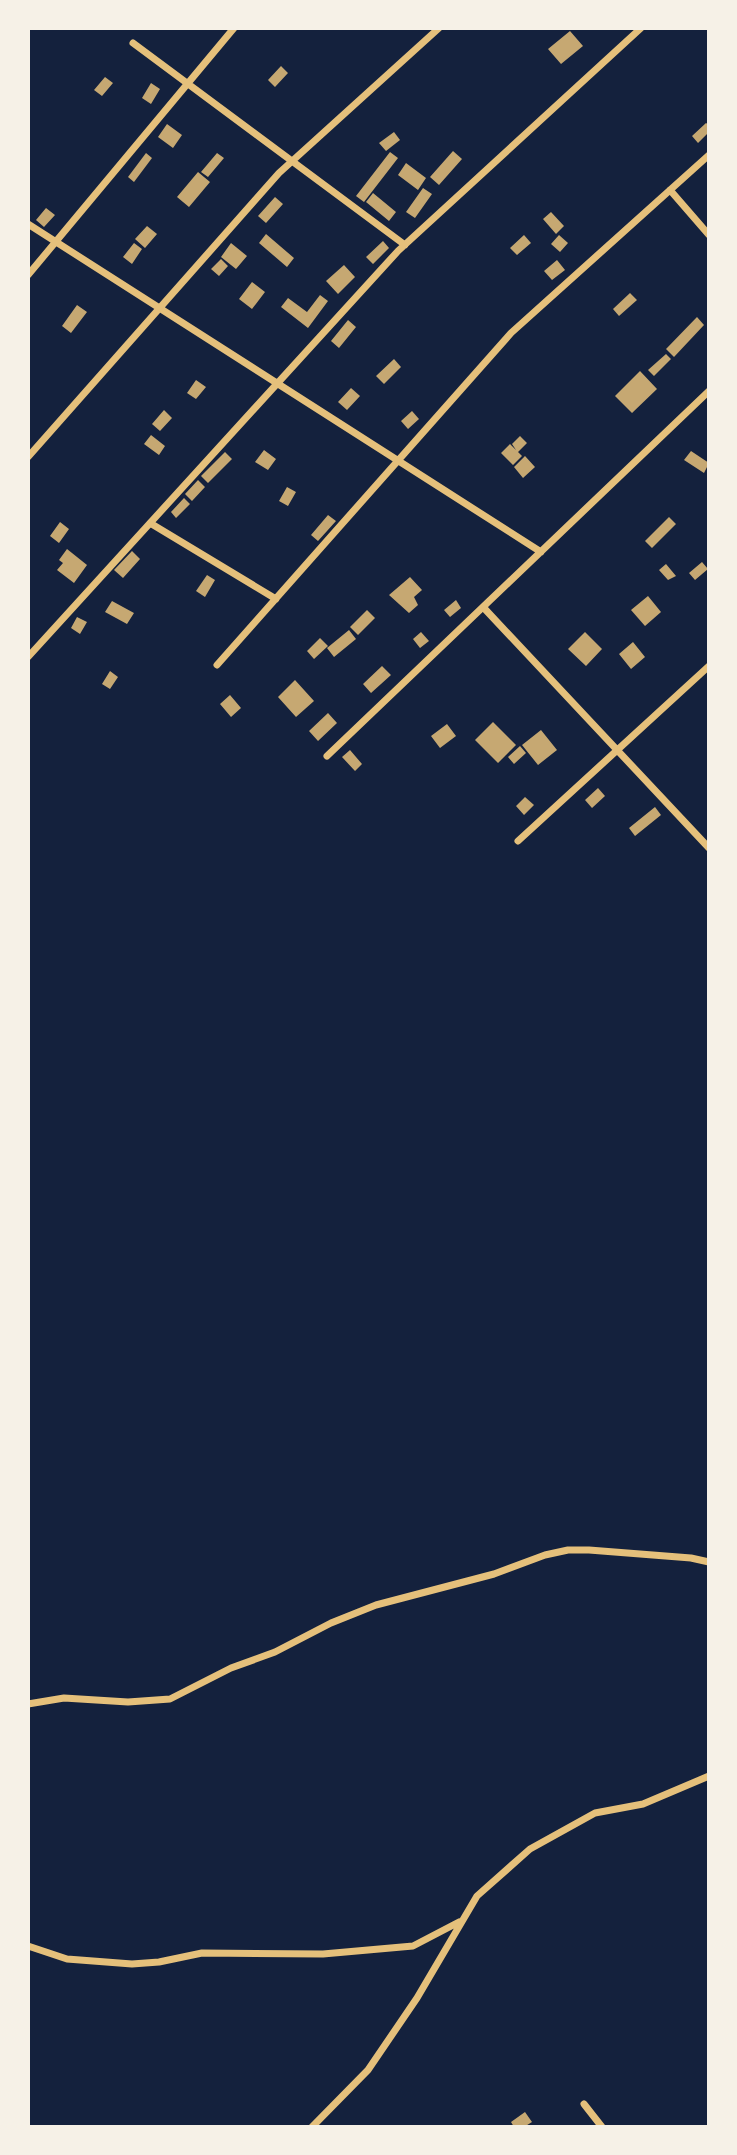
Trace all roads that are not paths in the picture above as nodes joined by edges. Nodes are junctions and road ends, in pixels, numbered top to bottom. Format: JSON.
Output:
{"nodes":[{"id":1,"x":234,"y":28,"type":"edge"},
{"id":2,"x":439,"y":28,"type":"edge"},
{"id":3,"x":641,"y":28,"type":"edge"},
{"id":4,"x":133,"y":43,"type":"dead end"},
{"id":5,"x":187,"y":83,"type":"junction"},
{"id":6,"x":709,"y":155,"type":"edge"},
{"id":7,"x":292,"y":161,"type":"junction"},
{"id":8,"x":670,"y":190,"type":"junction"},
{"id":9,"x":28,"y":224,"type":"edge"},
{"id":10,"x":709,"y":235,"type":"edge"},
{"id":11,"x":56,"y":242,"type":"junction"},
{"id":12,"x":405,"y":245,"type":"junction"},
{"id":13,"x":28,"y":275,"type":"edge"},
{"id":14,"x":159,"y":308,"type":"junction"},
{"id":15,"x":278,"y":383,"type":"junction"},
{"id":16,"x":709,"y":391,"type":"edge"},
{"id":17,"x":28,"y":457,"type":"edge"},
{"id":18,"x":398,"y":460,"type":"junction"},
{"id":19,"x":150,"y":523,"type":"junction"},
{"id":20,"x":541,"y":552,"type":"junction"},
{"id":21,"x":276,"y":599,"type":"junction"},
{"id":22,"x":483,"y":607,"type":"junction"},
{"id":23,"x":28,"y":657,"type":"edge"},
{"id":24,"x":217,"y":665,"type":"dead end"},
{"id":25,"x":709,"y":666,"type":"edge"},
{"id":26,"x":617,"y":750,"type":"junction"},
{"id":27,"x":327,"y":756,"type":"dead end"},
{"id":28,"x":518,"y":841,"type":"dead end"},
{"id":29,"x":707,"y":843,"type":"edge"},
{"id":30,"x":709,"y":1562,"type":"edge"},
{"id":31,"x":28,"y":1704,"type":"edge"},
{"id":32,"x":709,"y":1776,"type":"edge"},
{"id":33,"x":462,"y":1919,"type":"junction"},
{"id":34,"x":28,"y":1946,"type":"edge"},
{"id":35,"x":584,"y":2105,"type":"dead end"},
{"id":36,"x":312,"y":2127,"type":"edge"},
{"id":37,"x":602,"y":2127,"type":"edge"}],
"edges":[{"from":1,"to":5,"type":"street"},
{"from":2,"to":7,"type":"street"},
{"from":3,"to":12,"type":"street"},
{"from":4,"to":5,"type":"street"},
{"from":5,"to":7,"type":"street"},
{"from":5,"to":11,"type":"street"},
{"from":6,"to":8,"type":"street"},
{"from":7,"to":12,"type":"street"},
{"from":7,"to":14,"type":"street"},
{"from":8,"to":10,"type":"street"},
{"from":8,"to":18,"type":"street"},
{"from":9,"to":11,"type":"street"},
{"from":11,"to":13,"type":"street"},
{"from":11,"to":14,"type":"street"},
{"from":12,"to":15,"type":"street"},
{"from":14,"to":15,"type":"street"},
{"from":14,"to":17,"type":"street"},
{"from":15,"to":18,"type":"street"},
{"from":15,"to":19,"type":"street"},
{"from":16,"to":20,"type":"street"},
{"from":18,"to":20,"type":"street"},
{"from":18,"to":21,"type":"street"},
{"from":19,"to":21,"type":"street"},
{"from":19,"to":23,"type":"street"},
{"from":20,"to":22,"type":"street"},
{"from":21,"to":24,"type":"street"},
{"from":22,"to":26,"type":"street"},
{"from":22,"to":27,"type":"street"},
{"from":25,"to":26,"type":"street"},
{"from":26,"to":28,"type":"street"},
{"from":26,"to":29,"type":"street"},
{"from":30,"to":31,"type":"street"},
{"from":32,"to":33,"type":"street"},
{"from":33,"to":34,"type":"street"},
{"from":33,"to":36,"type":"street"},
{"from":35,"to":37,"type":"street"}]}
